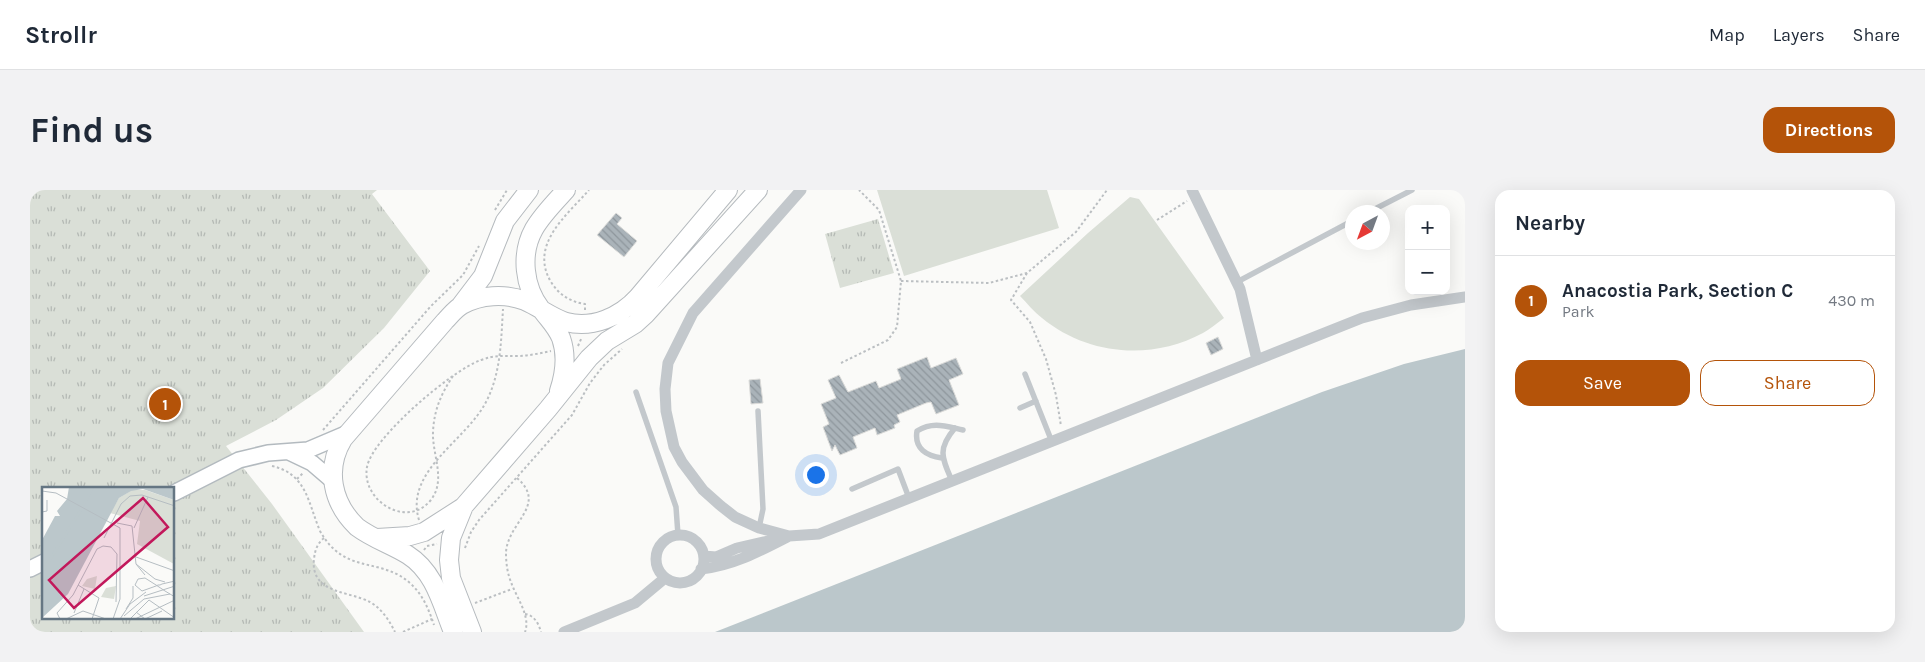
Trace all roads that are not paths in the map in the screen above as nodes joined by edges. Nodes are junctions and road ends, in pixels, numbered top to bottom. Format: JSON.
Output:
{"nodes":[{"id":1,"x":529,"y":190,"type":"edge"},
{"id":2,"x":566,"y":190,"type":"edge"},
{"id":3,"x":728,"y":190,"type":"edge"},
{"id":4,"x":758,"y":190,"type":"edge"},
{"id":5,"x":801,"y":190,"type":"edge"},
{"id":6,"x":1412,"y":190,"type":"edge"},
{"id":7,"x":1194,"y":193,"type":"edge"},
{"id":8,"x":1383,"y":205,"type":"edge"},
{"id":9,"x":1345,"y":225,"type":"edge"},
{"id":10,"x":1237,"y":282,"type":"junction"},
{"id":11,"x":1465,"y":297,"type":"edge"},
{"id":12,"x":461,"y":306,"type":"junction"},
{"id":13,"x":541,"y":310,"type":"junction"},
{"id":14,"x":1257,"y":360,"type":"junction"},
{"id":15,"x":1025,"y":374,"type":"dead end"},
{"id":16,"x":636,"y":392,"type":"dead end"},
{"id":17,"x":558,"y":396,"type":"junction"},
{"id":18,"x":1036,"y":401,"type":"junction"},
{"id":19,"x":1020,"y":408,"type":"dead end"},
{"id":20,"x":758,"y":410,"type":"dead end"},
{"id":21,"x":956,"y":428,"type":"junction"},
{"id":22,"x":963,"y":430,"type":"dead end"},
{"id":23,"x":348,"y":433,"type":"junction"},
{"id":24,"x":1052,"y":442,"type":"junction"},
{"id":25,"x":288,"y":452,"type":"junction"},
{"id":26,"x":942,"y":458,"type":"junction"},
{"id":27,"x":332,"y":481,"type":"junction"},
{"id":28,"x":952,"y":481,"type":"junction"},
{"id":29,"x":852,"y":489,"type":"dead end"},
{"id":30,"x":175,"y":492,"type":"edge"},
{"id":31,"x":909,"y":498,"type":"junction"},
{"id":32,"x":464,"y":506,"type":"junction"},
{"id":33,"x":759,"y":528,"type":"junction"},
{"id":34,"x":678,"y":535,"type":"junction"},
{"id":35,"x":790,"y":536,"type":"junction"},
{"id":36,"x":377,"y":538,"type":"junction"},
{"id":37,"x":704,"y":556,"type":"junction"},
{"id":38,"x":42,"y":563,"type":"edge"},
{"id":39,"x":30,"y":569,"type":"edge"},
{"id":40,"x":701,"y":569,"type":"junction"},
{"id":41,"x":665,"y":578,"type":"junction"},
{"id":42,"x":453,"y":632,"type":"edge"},
{"id":43,"x":472,"y":632,"type":"edge"},
{"id":44,"x":564,"y":632,"type":"edge"}],
"edges":[{"from":1,"to":12,"type":"main road"},
{"from":2,"to":13,"type":"main road"},
{"from":3,"to":13,"type":"main road"},
{"from":4,"to":17,"type":"main road"},
{"from":5,"to":33,"type":"street"},
{"from":6,"to":8,"type":"lane"},
{"from":7,"to":10,"type":"street"},
{"from":9,"to":10,"type":"lane"},
{"from":10,"to":14,"type":"street"},
{"from":11,"to":14,"type":"street"},
{"from":12,"to":13,"type":"main road"},
{"from":12,"to":23,"type":"main road"},
{"from":13,"to":17,"type":"main road"},
{"from":14,"to":24,"type":"street"},
{"from":15,"to":18,"type":"lane"},
{"from":16,"to":34,"type":"lane"},
{"from":17,"to":32,"type":"main road"},
{"from":18,"to":19,"type":"lane"},
{"from":18,"to":24,"type":"lane"},
{"from":20,"to":33,"type":"lane"},
{"from":21,"to":22,"type":"lane"},
{"from":21,"to":26,"type":"lane"},
{"from":21,"to":26,"type":"lane"},
{"from":23,"to":25,"type":"street"},
{"from":23,"to":27,"type":"main road"},
{"from":24,"to":28,"type":"street"},
{"from":25,"to":27,"type":"street"},
{"from":25,"to":30,"type":"street"},
{"from":26,"to":28,"type":"lane"},
{"from":27,"to":36,"type":"main road"},
{"from":28,"to":31,"type":"street"},
{"from":29,"to":31,"type":"lane"},
{"from":31,"to":35,"type":"street"},
{"from":32,"to":36,"type":"main road"},
{"from":32,"to":43,"type":"main road"},
{"from":33,"to":35,"type":"street"},
{"from":34,"to":37,"type":"street"},
{"from":34,"to":41,"type":"street"},
{"from":35,"to":37,"type":"street"},
{"from":35,"to":40,"type":"street"},
{"from":36,"to":42,"type":"main road"},
{"from":37,"to":40,"type":"street"},
{"from":38,"to":39,"type":"street"},
{"from":40,"to":41,"type":"street"},
{"from":41,"to":44,"type":"street"}]}
